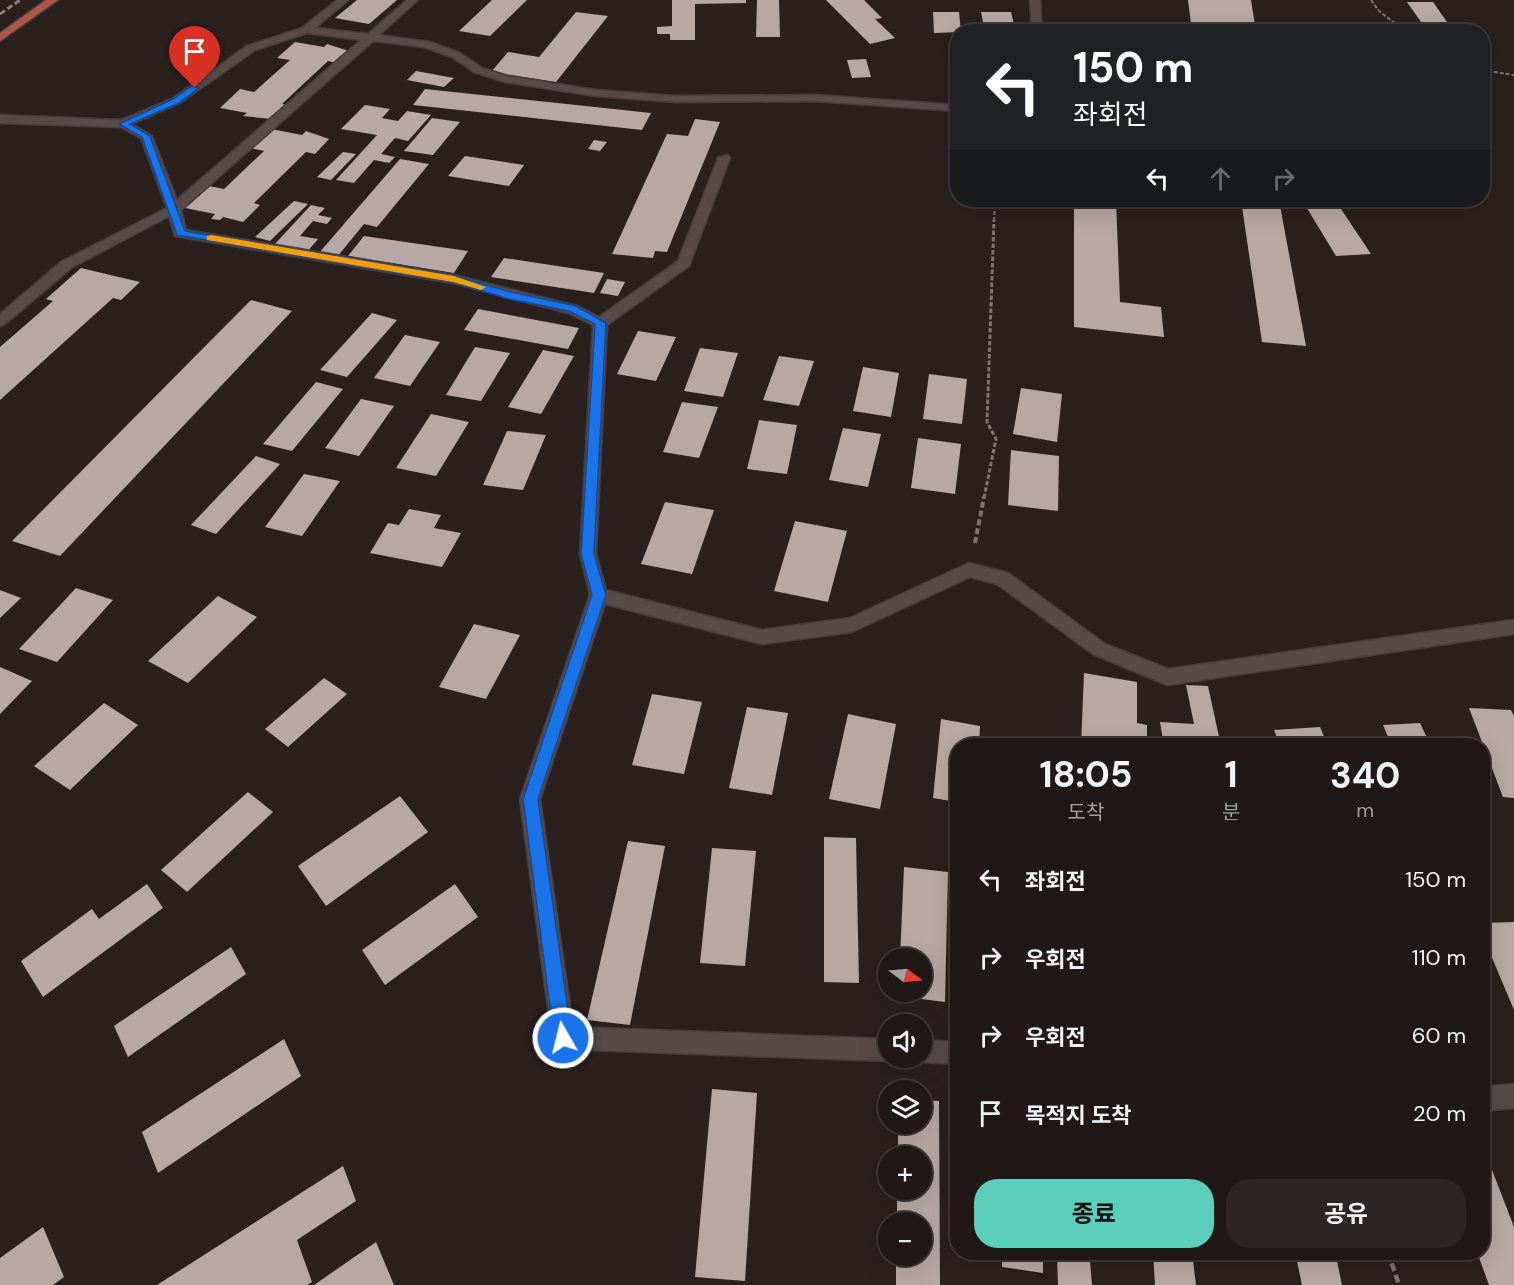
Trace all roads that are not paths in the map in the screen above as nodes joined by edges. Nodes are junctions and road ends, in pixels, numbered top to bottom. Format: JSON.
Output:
{"nodes":[{"id":1,"x":53,"y":0,"type":"edge"},
{"id":2,"x":343,"y":0,"type":"edge"},
{"id":3,"x":413,"y":0,"type":"edge"},
{"id":4,"x":1035,"y":0,"type":"edge"},
{"id":5,"x":1036,"y":24,"type":"edge"},
{"id":6,"x":306,"y":30,"type":"junction"},
{"id":7,"x":0,"y":38,"type":"edge"},
{"id":8,"x":370,"y":38,"type":"junction"},
{"id":9,"x":950,"y":108,"type":"edge"},
{"id":10,"x":0,"y":118,"type":"edge"},
{"id":11,"x":123,"y":124,"type":"junction"},
{"id":12,"x":724,"y":158,"type":"dead end"},
{"id":13,"x":174,"y":209,"type":"junction"},
{"id":14,"x":0,"y":321,"type":"edge"},
{"id":15,"x":600,"y":323,"type":"junction"},
{"id":16,"x":599,"y":595,"type":"junction"},
{"id":17,"x":1514,"y":627,"type":"edge"},
{"id":18,"x":878,"y":1050,"type":"edge"},
{"id":19,"x":932,"y":1052,"type":"edge"},
{"id":20,"x":950,"y":1053,"type":"edge"},
{"id":21,"x":1514,"y":1096,"type":"edge"},
{"id":22,"x":1490,"y":1098,"type":"edge"}],
"edges":[{"from":1,"to":7,"type":"main road"},
{"from":2,"to":6,"type":"street"},
{"from":3,"to":8,"type":"street"},
{"from":4,"to":5,"type":"street"},
{"from":6,"to":8,"type":"street"},
{"from":6,"to":11,"type":"street"},
{"from":8,"to":9,"type":"street"},
{"from":8,"to":13,"type":"street"},
{"from":10,"to":11,"type":"street"},
{"from":11,"to":13,"type":"street"},
{"from":12,"to":15,"type":"street"},
{"from":13,"to":14,"type":"street"},
{"from":13,"to":15,"type":"street"},
{"from":15,"to":16,"type":"street"},
{"from":16,"to":17,"type":"street"},
{"from":16,"to":18,"type":"street"},
{"from":19,"to":20,"type":"street"},
{"from":21,"to":22,"type":"street"}]}
